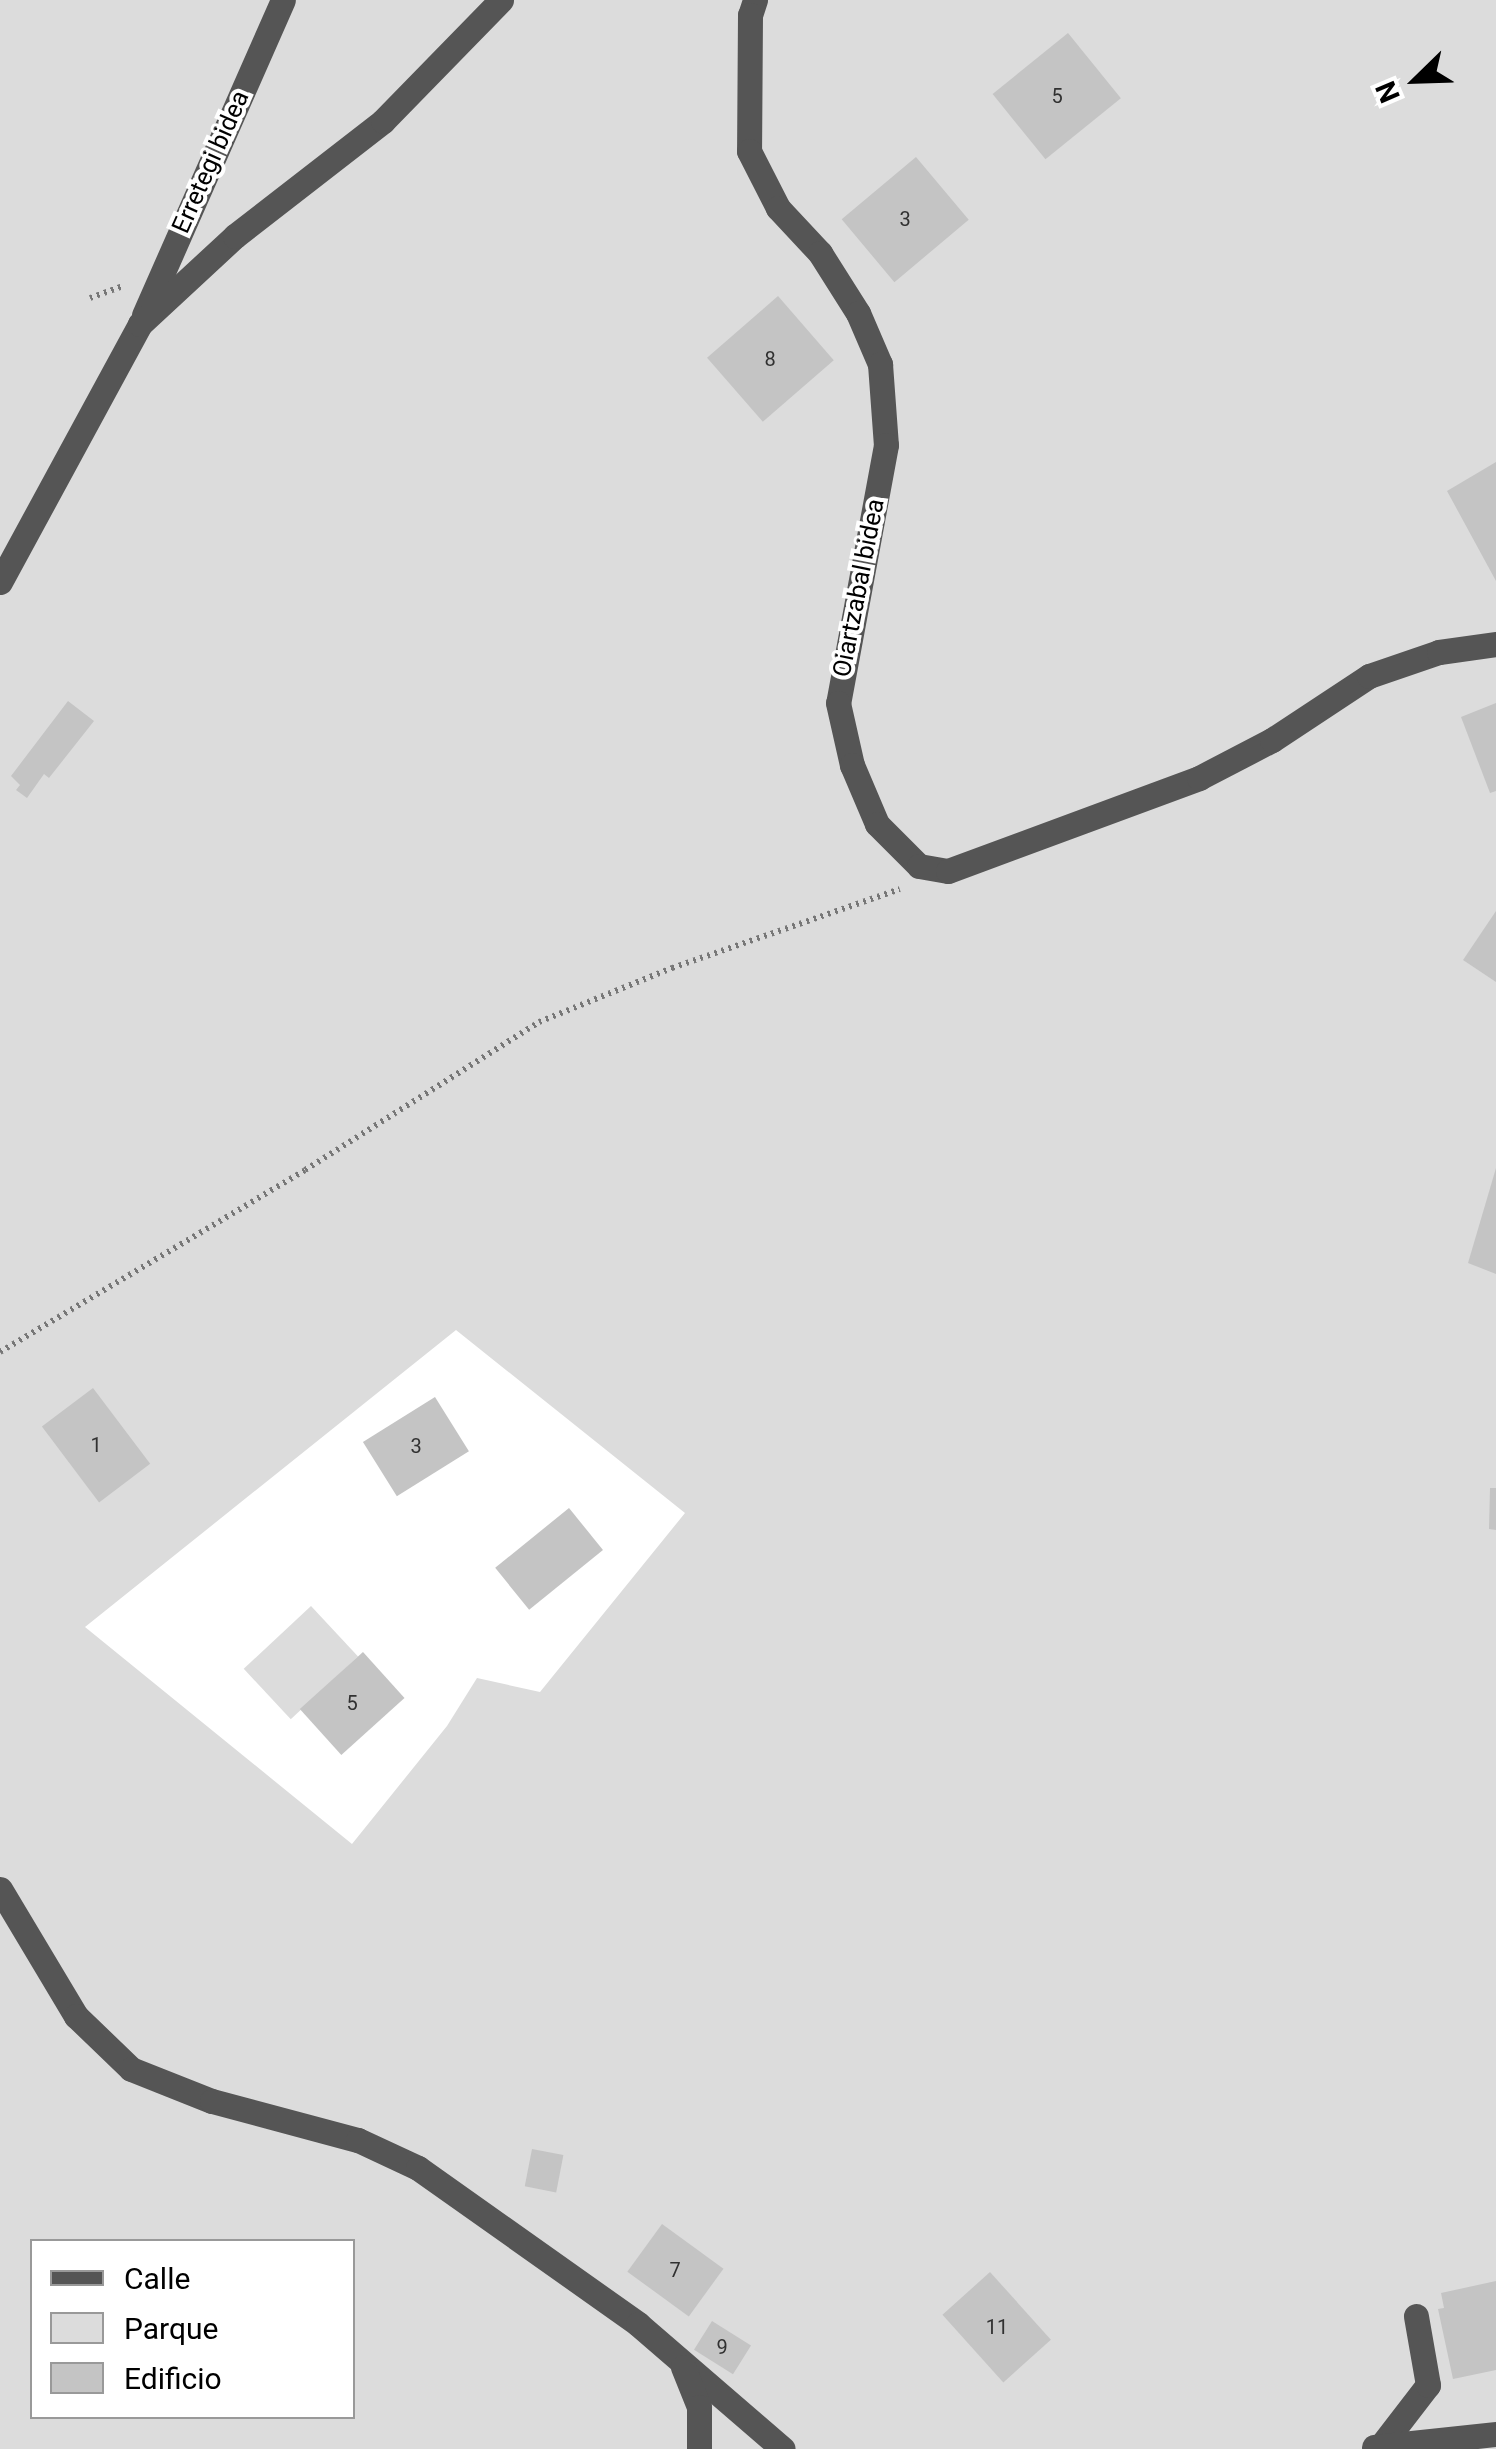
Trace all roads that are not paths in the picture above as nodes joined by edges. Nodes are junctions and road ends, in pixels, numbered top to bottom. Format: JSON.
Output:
{"nodes":[{"id":1,"x":284,"y":0,"type":"edge"},
{"id":2,"x":501,"y":0,"type":"edge"},
{"id":3,"x":755,"y":0,"type":"edge"},
{"id":4,"x":140,"y":324,"type":"junction"},
{"id":5,"x":0,"y":582,"type":"edge"},
{"id":6,"x":1496,"y":644,"type":"edge"},
{"id":7,"x":3,"y":1898,"type":"edge"},
{"id":8,"x":1416,"y":2316,"type":"dead end"},
{"id":9,"x":682,"y":2364,"type":"junction"},
{"id":10,"x":1496,"y":2434,"type":"edge"},
{"id":11,"x":1372,"y":2448,"type":"edge"},
{"id":12,"x":699,"y":2449,"type":"edge"},
{"id":13,"x":783,"y":2449,"type":"edge"}],
"edges":[{"from":1,"to":4,"type":"street","name":"Erretegi bidea"},
{"from":2,"to":4,"type":"street"},
{"from":3,"to":6,"type":"street","name":"Oiartzabal bidea"},
{"from":4,"to":5,"type":"street"},
{"from":7,"to":9,"type":"street"},
{"from":8,"to":11,"type":"street"},
{"from":9,"to":12,"type":"street"},
{"from":9,"to":13,"type":"street"},
{"from":10,"to":11,"type":"street"}]}
